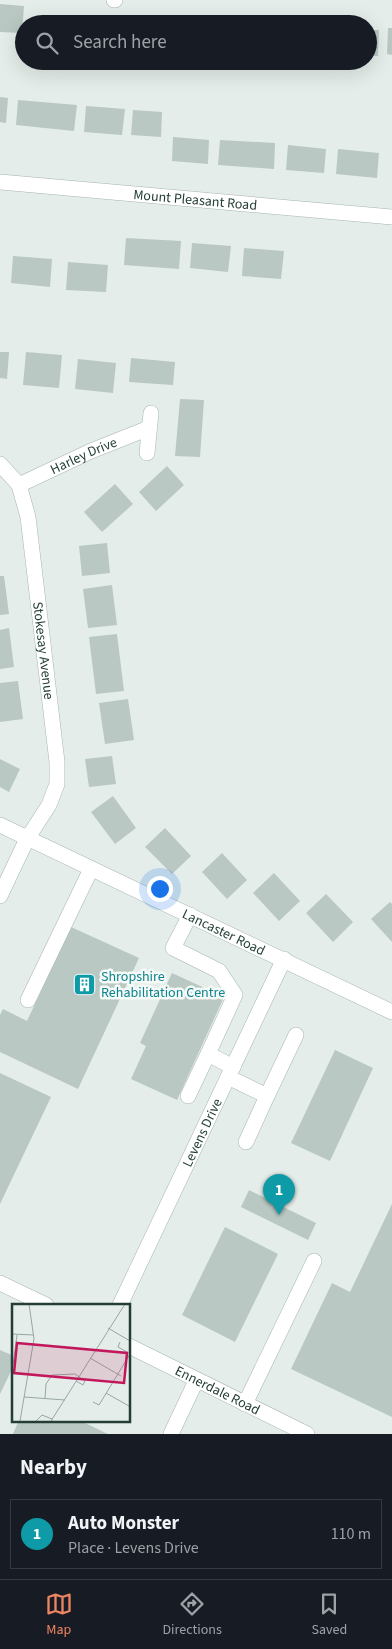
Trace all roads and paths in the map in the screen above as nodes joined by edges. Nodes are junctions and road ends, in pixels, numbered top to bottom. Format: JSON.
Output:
{"nodes":[{"id":1,"x":0,"y":182,"type":"edge"},
{"id":2,"x":392,"y":217,"type":"edge"},
{"id":3,"x":147,"y":453,"type":"dead end"},
{"id":4,"x":0,"y":464,"type":"edge"},
{"id":5,"x":19,"y":485,"type":"junction"},
{"id":6,"x":0,"y":826,"type":"edge"},
{"id":7,"x":27,"y":839,"type":"junction"},
{"id":8,"x":91,"y":869,"type":"junction"},
{"id":9,"x":0,"y":896,"type":"edge"},
{"id":10,"x":190,"y":916,"type":"junction"},
{"id":11,"x":284,"y":959,"type":"junction"},
{"id":12,"x":28,"y":1000,"type":"dead end"},
{"id":13,"x":392,"y":1012,"type":"edge"},
{"id":14,"x":296,"y":1035,"type":"dead end"},
{"id":15,"x":208,"y":1054,"type":"junction"},
{"id":16,"x":231,"y":1072,"type":"junction"},
{"id":17,"x":188,"y":1096,"type":"dead end"},
{"id":18,"x":267,"y":1096,"type":"junction"},
{"id":19,"x":246,"y":1142,"type":"dead end"},
{"id":20,"x":314,"y":1262,"type":"dead end"},
{"id":21,"x":0,"y":1283,"type":"edge"},
{"id":22,"x":44,"y":1304,"type":"edge"},
{"id":23,"x":120,"y":1304,"type":"edge"},
{"id":24,"x":130,"y":1347,"type":"edge"},
{"id":25,"x":196,"y":1380,"type":"junction"},
{"id":26,"x":245,"y":1404,"type":"junction"},
{"id":27,"x":171,"y":1434,"type":"edge"},
{"id":28,"x":307,"y":1434,"type":"edge"}],
"edges":[{"from":1,"to":2,"type":"street","name":"Mount Pleasant Road"},
{"from":3,"to":5,"type":"street","name":"Harley Drive"},
{"from":4,"to":5,"type":"street","name":"Stokesay Avenue"},
{"from":5,"to":7,"type":"street","name":"Stokesay Avenue"},
{"from":6,"to":7,"type":"street","name":"Lancaster Road"},
{"from":7,"to":8,"type":"street","name":"Lancaster Road"},
{"from":7,"to":9,"type":"street","name":"Stokesay Avenue"},
{"from":8,"to":10,"type":"street","name":"Lancaster Road"},
{"from":8,"to":12,"type":"street"},
{"from":10,"to":11,"type":"street","name":"Lancaster Road"},
{"from":10,"to":15,"type":"street"},
{"from":11,"to":13,"type":"street","name":"Lancaster Road"},
{"from":11,"to":16,"type":"street","name":"Levens Drive"},
{"from":14,"to":18,"type":"street"},
{"from":15,"to":16,"type":"street"},
{"from":15,"to":17,"type":"street"},
{"from":16,"to":18,"type":"street"},
{"from":16,"to":23,"type":"street","name":"Levens Drive"},
{"from":18,"to":19,"type":"street"},
{"from":20,"to":26,"type":"street"},
{"from":21,"to":22,"type":"street"},
{"from":24,"to":25,"type":"street","name":"Ennerdale Road"},
{"from":25,"to":26,"type":"street","name":"Ennerdale Road"},
{"from":25,"to":27,"type":"street"},
{"from":26,"to":28,"type":"street","name":"Ennerdale Road"}]}
